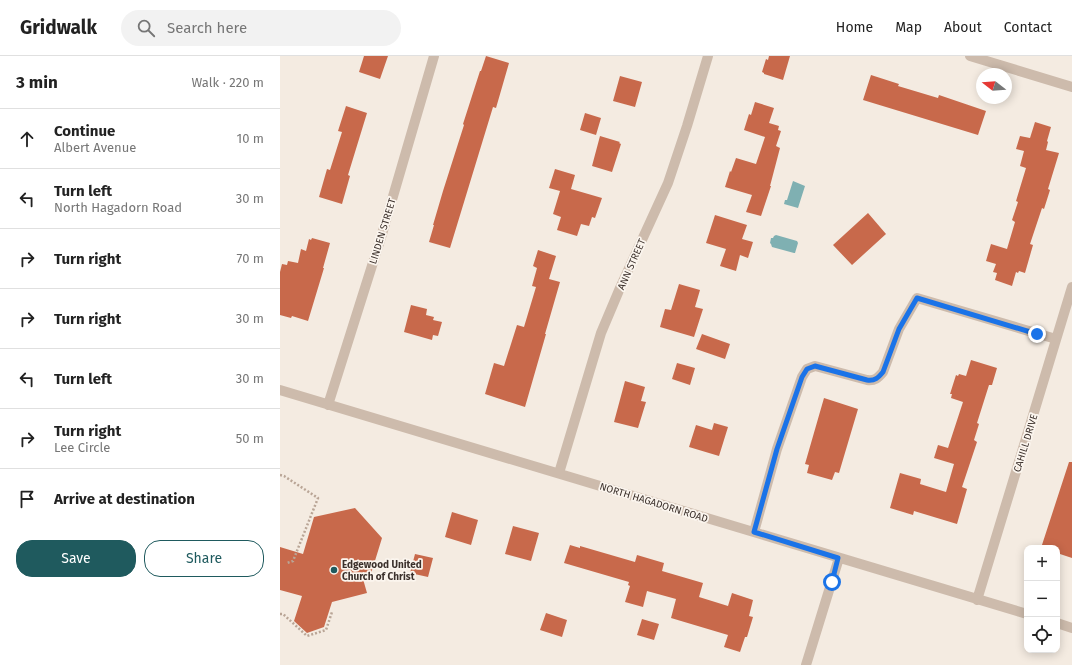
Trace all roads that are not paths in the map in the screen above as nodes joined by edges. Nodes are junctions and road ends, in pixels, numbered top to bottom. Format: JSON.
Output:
{"nodes":[{"id":1,"x":434,"y":56,"type":"edge"},
{"id":2,"x":708,"y":56,"type":"edge"},
{"id":3,"x":970,"y":56,"type":"edge"},
{"id":4,"x":1072,"y":87,"type":"edge"},
{"id":5,"x":1072,"y":287,"type":"edge"},
{"id":6,"x":1056,"y":339,"type":"junction"},
{"id":7,"x":280,"y":390,"type":"edge"},
{"id":8,"x":328,"y":405,"type":"junction"},
{"id":9,"x":559,"y":474,"type":"junction"},
{"id":10,"x":754,"y":532,"type":"junction"},
{"id":11,"x":838,"y":558,"type":"junction"},
{"id":12,"x":978,"y":600,"type":"junction"},
{"id":13,"x":1024,"y":613,"type":"edge"},
{"id":14,"x":1060,"y":624,"type":"edge"},
{"id":15,"x":1072,"y":628,"type":"edge"},
{"id":16,"x":806,"y":665,"type":"edge"}],
"edges":[{"from":1,"to":8,"type":"street","name":"LINDEN STREET"},
{"from":2,"to":9,"type":"street","name":"ANN STREET"},
{"from":3,"to":4,"type":"street"},
{"from":5,"to":6,"type":"street","name":"CAHILL DRIVE"},
{"from":6,"to":10,"type":"street"},
{"from":6,"to":12,"type":"street","name":"CAHILL DRIVE"},
{"from":7,"to":8,"type":"street","name":"NORTH HAGADORN ROAD"},
{"from":8,"to":9,"type":"street","name":"NORTH HAGADORN ROAD"},
{"from":9,"to":10,"type":"street","name":"NORTH HAGADORN ROAD"},
{"from":10,"to":11,"type":"street","name":"NORTH HAGADORN ROAD"},
{"from":11,"to":12,"type":"street","name":"NORTH HAGADORN ROAD"},
{"from":11,"to":16,"type":"street"},
{"from":12,"to":13,"type":"street","name":"NORTH HAGADORN ROAD"},
{"from":14,"to":15,"type":"street"}]}
